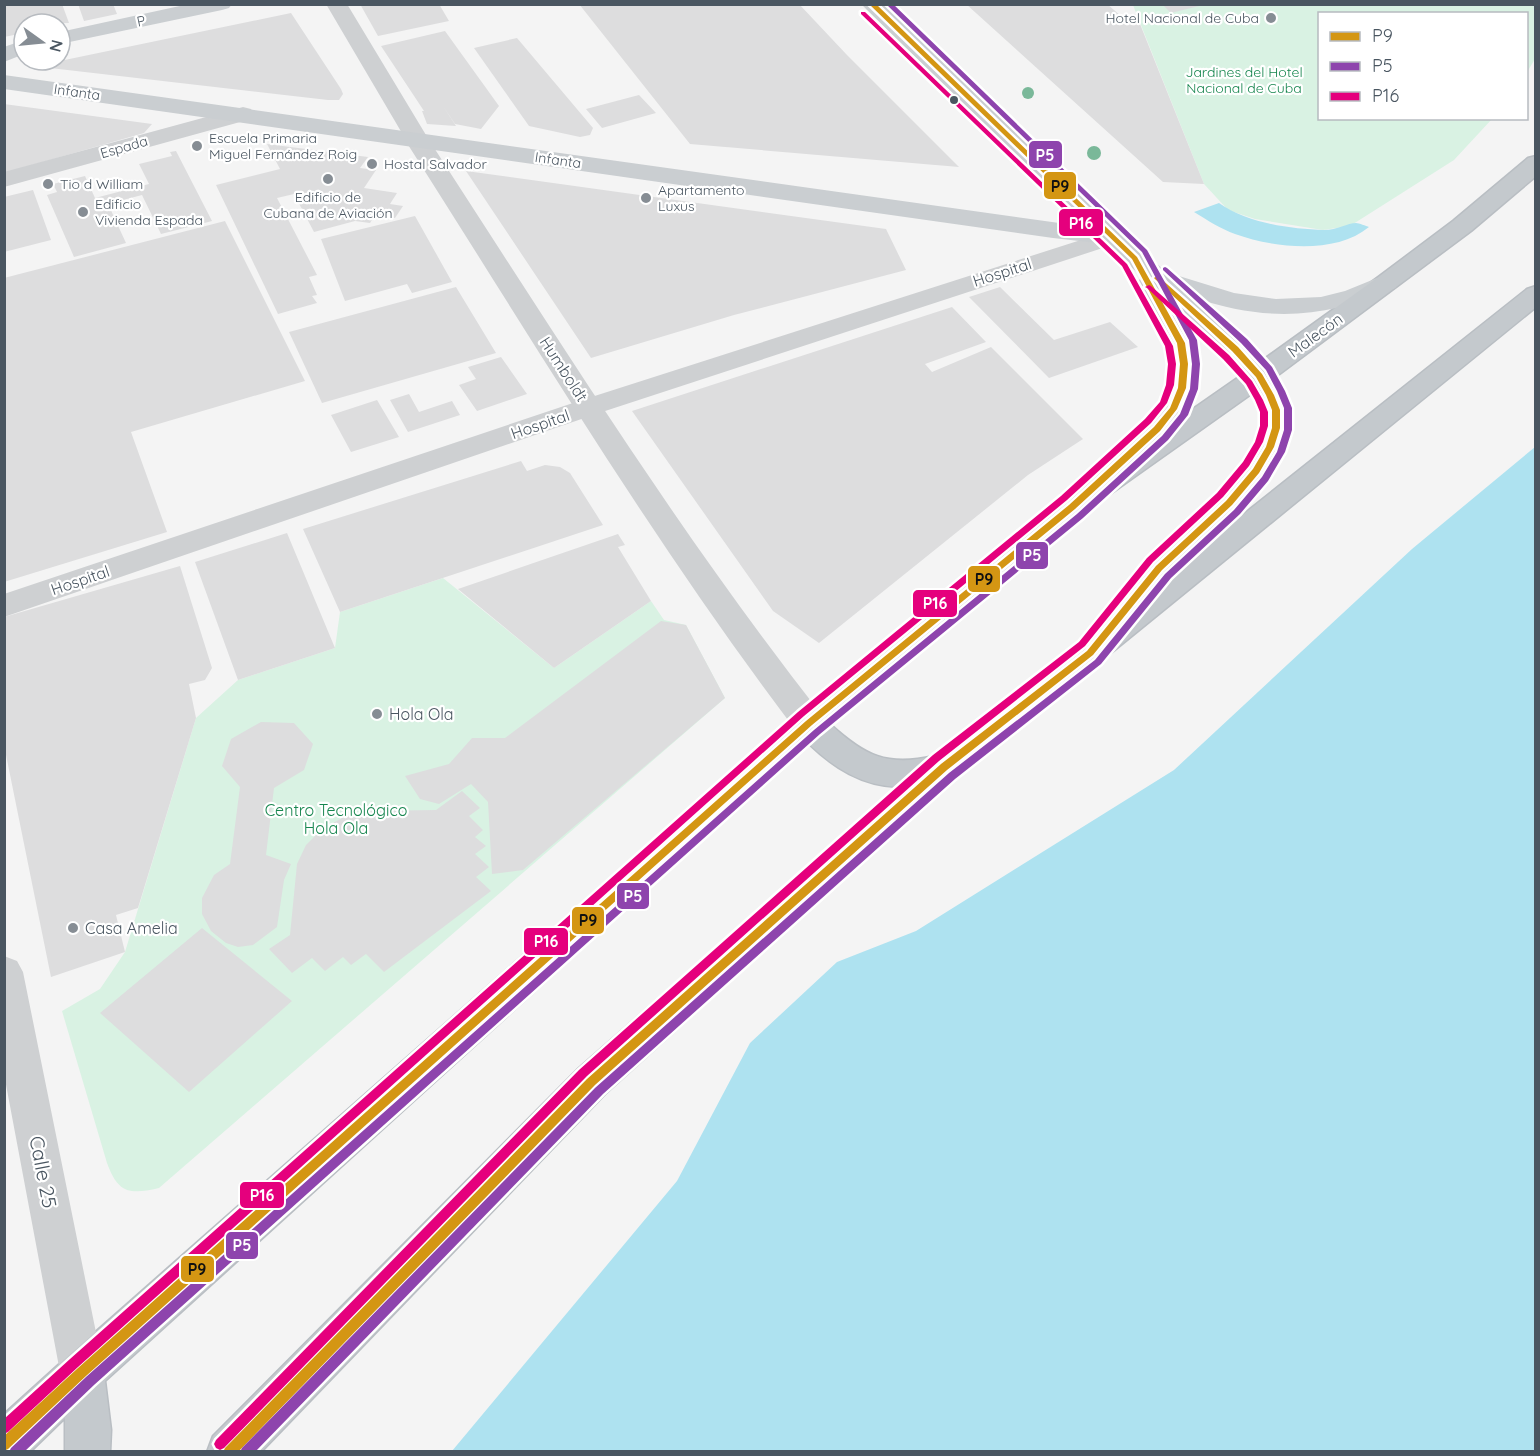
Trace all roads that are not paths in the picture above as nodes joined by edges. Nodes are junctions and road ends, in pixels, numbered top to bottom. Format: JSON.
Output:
{"nodes":[{"id":1,"x":222,"y":4,"type":"edge"},
{"id":2,"x":336,"y":4,"type":"edge"},
{"id":3,"x":871,"y":4,"type":"edge"},
{"id":4,"x":72,"y":35,"type":"edge"},
{"id":5,"x":4,"y":82,"type":"edge"},
{"id":6,"x":243,"y":114,"type":"junction"},
{"id":7,"x":417,"y":140,"type":"junction"},
{"id":8,"x":1536,"y":163,"type":"edge"},
{"id":9,"x":4,"y":180,"type":"edge"},
{"id":10,"x":1056,"y":184,"type":"junction"},
{"id":11,"x":989,"y":220,"type":"junction"},
{"id":12,"x":1112,"y":237,"type":"junction"},
{"id":13,"x":1135,"y":258,"type":"junction"},
{"id":14,"x":1386,"y":283,"type":"junction"},
{"id":15,"x":1536,"y":294,"type":"edge"},
{"id":16,"x":1259,"y":376,"type":"junction"},
{"id":17,"x":588,"y":407,"type":"junction"},
{"id":18,"x":1072,"y":507,"type":"junction"},
{"id":19,"x":4,"y":606,"type":"edge"},
{"id":20,"x":1090,"y":653,"type":"junction"},
{"id":21,"x":809,"y":723,"type":"junction"},
{"id":22,"x":944,"y":767,"type":"junction"},
{"id":23,"x":4,"y":972,"type":"edge"},
{"id":24,"x":82,"y":1372,"type":"junction"},
{"id":25,"x":4,"y":1445,"type":"edge"},
{"id":26,"x":87,"y":1452,"type":"edge"},
{"id":27,"x":229,"y":1452,"type":"edge"}],
"edges":[{"from":1,"to":4,"type":"main road","name":"P"},
{"from":2,"to":7,"type":"street","name":"Humboldt"},
{"from":3,"to":10,"type":"main road"},
{"from":5,"to":6,"type":"main road","name":"Infanta"},
{"from":6,"to":7,"type":"main road","name":"Infanta"},
{"from":6,"to":9,"type":"street","name":"Espada"},
{"from":7,"to":11,"type":"main road","name":"Infanta"},
{"from":7,"to":17,"type":"street","name":"Humboldt"},
{"from":8,"to":14,"type":"highway","name":"Malecón"},
{"from":10,"to":11,"type":"main road"},
{"from":10,"to":12,"type":"main road"},
{"from":11,"to":12,"type":"main road","name":"Infanta"},
{"from":12,"to":13,"type":"main road"},
{"from":12,"to":17,"type":"street","name":"Hospital"},
{"from":13,"to":14,"type":"main road"},
{"from":13,"to":16,"type":"main road"},
{"from":13,"to":18,"type":"main road"},
{"from":14,"to":16,"type":"highway","name":"Malecón"},
{"from":15,"to":20,"type":"highway"},
{"from":16,"to":18,"type":"highway","name":"Malecón"},
{"from":16,"to":20,"type":"highway"},
{"from":17,"to":19,"type":"street","name":"Hospital"},
{"from":17,"to":21,"type":"street","name":"Humboldt"},
{"from":18,"to":21,"type":"highway","name":"Malecón"},
{"from":20,"to":22,"type":"highway"},
{"from":21,"to":22,"type":"highway"},
{"from":21,"to":24,"type":"highway","name":"Malecón"},
{"from":22,"to":27,"type":"highway"},
{"from":23,"to":24,"type":"street","name":"Calle 25"},
{"from":24,"to":25,"type":"highway","name":"Malecón"},
{"from":24,"to":26,"type":"highway"}]}
